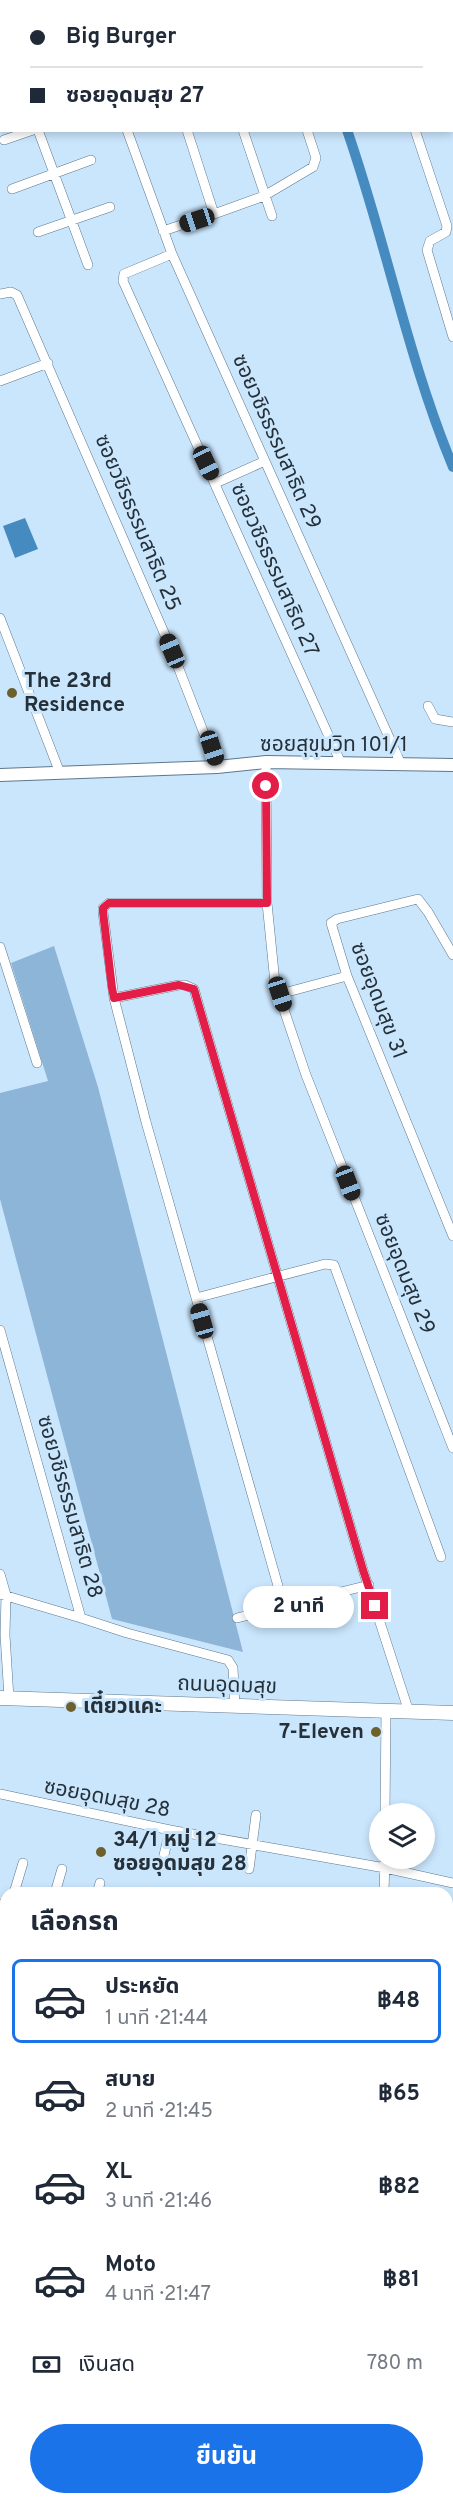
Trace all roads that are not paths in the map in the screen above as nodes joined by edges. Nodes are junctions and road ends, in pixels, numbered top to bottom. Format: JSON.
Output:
{"nodes":[{"id":1,"x":27,"y":132,"type":"edge"},
{"id":2,"x":39,"y":132,"type":"edge"},
{"id":3,"x":128,"y":132,"type":"edge"},
{"id":4,"x":188,"y":132,"type":"edge"},
{"id":5,"x":244,"y":132,"type":"edge"},
{"id":6,"x":308,"y":132,"type":"edge"},
{"id":7,"x":416,"y":132,"type":"edge"},
{"id":8,"x":4,"y":140,"type":"dead end"},
{"id":9,"x":91,"y":160,"type":"dead end"},
{"id":10,"x":54,"y":175,"type":"junction"},
{"id":11,"x":12,"y":189,"type":"dead end"},
{"id":12,"x":264,"y":195,"type":"junction"},
{"id":13,"x":110,"y":207,"type":"dead end"},
{"id":14,"x":214,"y":214,"type":"junction"},
{"id":15,"x":272,"y":216,"type":"dead end"},
{"id":16,"x":71,"y":220,"type":"junction"},
{"id":17,"x":163,"y":231,"type":"junction"},
{"id":18,"x":38,"y":232,"type":"dead end"},
{"id":19,"x":172,"y":254,"type":"junction"},
{"id":20,"x":88,"y":265,"type":"dead end"},
{"id":21,"x":0,"y":294,"type":"edge"},
{"id":22,"x":453,"y":337,"type":"edge"},
{"id":23,"x":48,"y":363,"type":"junction"},
{"id":24,"x":0,"y":381,"type":"edge"},
{"id":25,"x":265,"y":461,"type":"junction"},
{"id":26,"x":216,"y":483,"type":"junction"},
{"id":27,"x":0,"y":618,"type":"edge"},
{"id":28,"x":429,"y":706,"type":"dead end"},
{"id":29,"x":453,"y":722,"type":"edge"},
{"id":30,"x":266,"y":762,"type":"junction"},
{"id":31,"x":341,"y":763,"type":"junction"},
{"id":32,"x":402,"y":764,"type":"junction"},
{"id":33,"x":453,"y":765,"type":"edge"},
{"id":34,"x":218,"y":767,"type":"junction"},
{"id":35,"x":60,"y":773,"type":"junction"},
{"id":36,"x":0,"y":775,"type":"edge"},
{"id":37,"x":267,"y":903,"type":"junction"},
{"id":38,"x":0,"y":947,"type":"edge"},
{"id":39,"x":453,"y":955,"type":"edge"},
{"id":40,"x":347,"y":976,"type":"junction"},
{"id":41,"x":280,"y":994,"type":"junction"},
{"id":42,"x":114,"y":998,"type":"junction"},
{"id":43,"x":37,"y":1063,"type":"dead end"},
{"id":44,"x":453,"y":1236,"type":"edge"},
{"id":45,"x":279,"y":1276,"type":"junction"},
{"id":46,"x":196,"y":1298,"type":"junction"},
{"id":47,"x":0,"y":1330,"type":"edge"},
{"id":48,"x":3,"y":1355,"type":"edge"},
{"id":49,"x":453,"y":1448,"type":"edge"},
{"id":50,"x":441,"y":1557,"type":"dead end"},
{"id":51,"x":0,"y":1574,"type":"edge"},
{"id":52,"x":369,"y":1585,"type":"junction"},
{"id":53,"x":3,"y":1594,"type":"edge"},
{"id":54,"x":284,"y":1607,"type":"junction"},
{"id":55,"x":81,"y":1618,"type":"junction"},
{"id":56,"x":237,"y":1618,"type":"dead end"},
{"id":57,"x":5,"y":1698,"type":"edge"},
{"id":58,"x":235,"y":1707,"type":"junction"},
{"id":59,"x":386,"y":1711,"type":"junction"},
{"id":60,"x":409,"y":1712,"type":"junction"},
{"id":61,"x":453,"y":1713,"type":"edge"},
{"id":62,"x":0,"y":1794,"type":"edge"},
{"id":63,"x":386,"y":1803,"type":"edge"},
{"id":64,"x":256,"y":1815,"type":"dead end"},
{"id":65,"x":170,"y":1830,"type":"junction"},
{"id":66,"x":254,"y":1844,"type":"junction"},
{"id":67,"x":164,"y":1855,"type":"dead end"},
{"id":68,"x":369,"y":1861,"type":"edge"},
{"id":69,"x":23,"y":1863,"type":"dead end"},
{"id":70,"x":62,"y":1869,"type":"dead end"},
{"id":71,"x":249,"y":1869,"type":"dead end"},
{"id":72,"x":385,"y":1869,"type":"edge"},
{"id":73,"x":406,"y":1869,"type":"edge"},
{"id":74,"x":453,"y":1882,"type":"edge"},
{"id":75,"x":16,"y":1887,"type":"edge"},
{"id":76,"x":57,"y":1887,"type":"edge"},
{"id":77,"x":384,"y":1887,"type":"edge"}],
"edges":[{"from":1,"to":8,"type":"street"},
{"from":2,"to":10,"type":"street"},
{"from":3,"to":17,"type":"street","name":"ซอยวชิรธรรมสาธิต 29"},
{"from":4,"to":14,"type":"street"},
{"from":5,"to":12,"type":"street"},
{"from":6,"to":12,"type":"street"},
{"from":7,"to":22,"type":"street"},
{"from":9,"to":10,"type":"street"},
{"from":10,"to":11,"type":"street"},
{"from":10,"to":16,"type":"street"},
{"from":12,"to":14,"type":"street"},
{"from":12,"to":15,"type":"street"},
{"from":13,"to":16,"type":"street"},
{"from":14,"to":17,"type":"street"},
{"from":16,"to":18,"type":"street"},
{"from":16,"to":20,"type":"street"},
{"from":17,"to":19,"type":"street","name":"ซอยวชิรธรรมสาธิต 29"},
{"from":19,"to":25,"type":"street","name":"ซอยวชิรธรรมสาธิต 29"},
{"from":19,"to":26,"type":"street","name":"ซอยวชิรธรรมสาธิต 27"},
{"from":21,"to":23,"type":"street","name":"ซอยวชิรธรรมสาธิต 25"},
{"from":23,"to":24,"type":"street"},
{"from":23,"to":34,"type":"street","name":"ซอยวชิรธรรมสาธิต 25"},
{"from":25,"to":26,"type":"street"},
{"from":25,"to":32,"type":"street","name":"ซอยวชิรธรรมสาธิต 29"},
{"from":26,"to":31,"type":"street","name":"ซอยวชิรธรรมสาธิต 27"},
{"from":27,"to":35,"type":"street"},
{"from":28,"to":29,"type":"street"},
{"from":30,"to":31,"type":"street","name":"ซอยสุขุมวิท 101/1"},
{"from":30,"to":34,"type":"street","name":"ซอยสุขุมวิท 101/1"},
{"from":30,"to":37,"type":"street","name":"ซอยอุดมสุข 29"},
{"from":31,"to":32,"type":"street","name":"ซอยสุขุมวิท 101/1"},
{"from":32,"to":33,"type":"street","name":"ซอยสุขุมวิท 101/1"},
{"from":34,"to":35,"type":"street","name":"ซอยสุขุมวิท 101/1"},
{"from":35,"to":36,"type":"street","name":"ซอยสุขุมวิท 101/1"},
{"from":37,"to":41,"type":"street","name":"ซอยอุดมสุข 29"},
{"from":37,"to":42,"type":"street"},
{"from":38,"to":43,"type":"street"},
{"from":39,"to":40,"type":"street","name":"ซอยอุดมสุข 31"},
{"from":40,"to":41,"type":"street"},
{"from":40,"to":44,"type":"street","name":"ซอยอุดมสุข 31"},
{"from":41,"to":49,"type":"street","name":"ซอยอุดมสุข 29"},
{"from":42,"to":45,"type":"street"},
{"from":42,"to":46,"type":"street"},
{"from":45,"to":46,"type":"street"},
{"from":45,"to":50,"type":"street"},
{"from":45,"to":52,"type":"street"},
{"from":46,"to":54,"type":"street"},
{"from":47,"to":48,"type":"street","name":"ซอยวชิรธรรมสาธิต 28"},
{"from":48,"to":55,"type":"street","name":"ซอยวชิรธรรมสาธิต 28"},
{"from":51,"to":53,"type":"street"},
{"from":52,"to":54,"type":"street"},
{"from":52,"to":60,"type":"street"},
{"from":53,"to":55,"type":"street","name":"ซอยวชิรธรรมสาธิต 28"},
{"from":53,"to":57,"type":"street"},
{"from":54,"to":56,"type":"street"},
{"from":55,"to":58,"type":"street"},
{"from":57,"to":58,"type":"main road","name":"ถนนอุดมสุข"},
{"from":58,"to":59,"type":"main road","name":"ถนนอุดมสุข"},
{"from":59,"to":60,"type":"main road","name":"ถนนอุดมสุข"},
{"from":59,"to":63,"type":"street"},
{"from":60,"to":61,"type":"main road","name":"ถนนอุดมสุข"},
{"from":62,"to":65,"type":"street","name":"ซอยอุดมสุข 28"},
{"from":64,"to":66,"type":"street"},
{"from":65,"to":66,"type":"street","name":"ซอยอุดมสุข 28"},
{"from":65,"to":67,"type":"street"},
{"from":66,"to":68,"type":"street","name":"ซอยอุดมสุข 28"},
{"from":66,"to":71,"type":"street"},
{"from":69,"to":75,"type":"street"},
{"from":70,"to":76,"type":"street"},
{"from":72,"to":77,"type":"street"},
{"from":73,"to":74,"type":"street","name":"ซอยอุดมสุข 28"}]}
